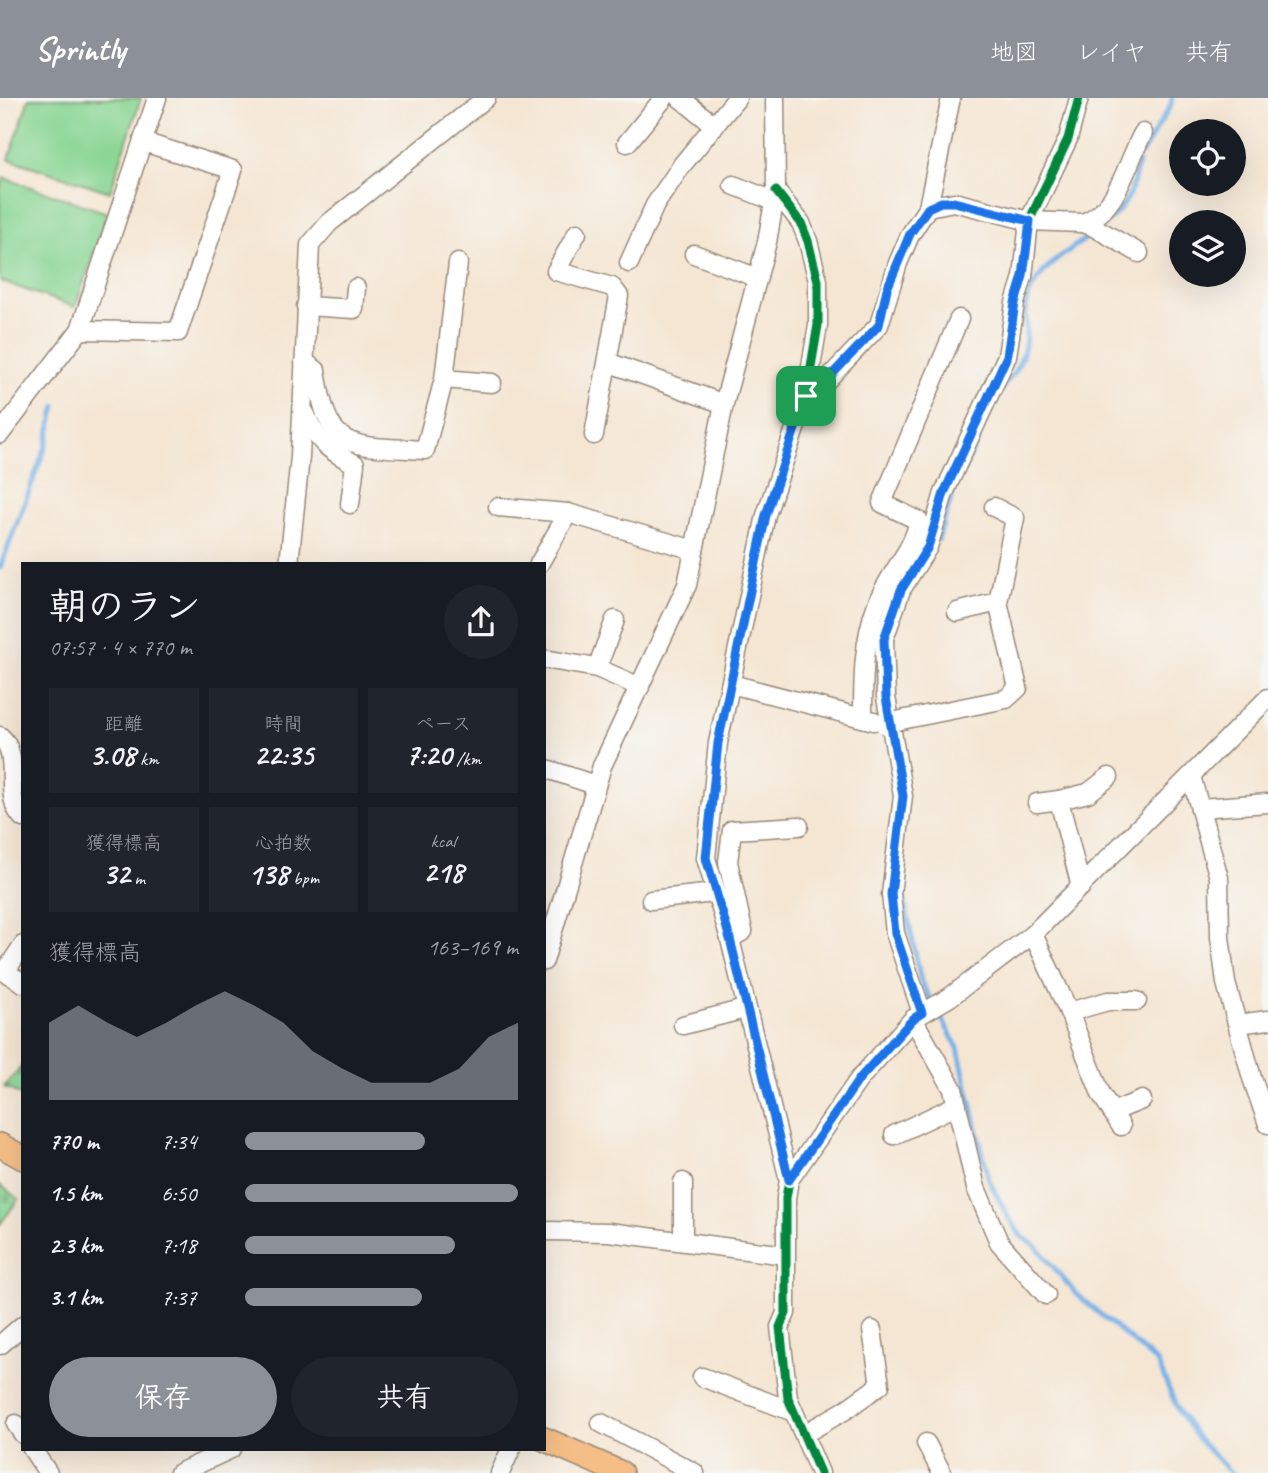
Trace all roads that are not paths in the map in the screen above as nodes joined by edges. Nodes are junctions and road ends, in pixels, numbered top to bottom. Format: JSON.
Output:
{"nodes":[{"id":1,"x":157,"y":98,"type":"edge"},
{"id":2,"x":486,"y":98,"type":"edge"},
{"id":3,"x":664,"y":98,"type":"edge"},
{"id":4,"x":680,"y":98,"type":"edge"},
{"id":5,"x":737,"y":98,"type":"edge"},
{"id":6,"x":775,"y":98,"type":"edge"},
{"id":7,"x":951,"y":98,"type":"edge"},
{"id":8,"x":1079,"y":98,"type":"edge"},
{"id":9,"x":715,"y":127,"type":"junction"},
{"id":10,"x":1143,"y":133,"type":"dead end"},
{"id":11,"x":143,"y":142,"type":"junction"},
{"id":12,"x":627,"y":143,"type":"dead end"},
{"id":13,"x":733,"y":185,"type":"dead end"},
{"id":14,"x":775,"y":196,"type":"junction"},
{"id":15,"x":928,"y":208,"type":"junction"},
{"id":16,"x":1030,"y":221,"type":"junction"},
{"id":17,"x":1093,"y":228,"type":"junction"},
{"id":18,"x":577,"y":233,"type":"dead end"},
{"id":19,"x":1139,"y":253,"type":"dead end"},
{"id":20,"x":694,"y":254,"type":"dead end"},
{"id":21,"x":458,"y":263,"type":"dead end"},
{"id":22,"x":629,"y":263,"type":"dead end"},
{"id":23,"x":758,"y":278,"type":"junction"},
{"id":24,"x":356,"y":288,"type":"dead end"},
{"id":25,"x":306,"y":306,"type":"junction"},
{"id":26,"x":959,"y":319,"type":"dead end"},
{"id":27,"x":80,"y":330,"type":"junction"},
{"id":28,"x":304,"y":362,"type":"junction"},
{"id":29,"x":610,"y":363,"type":"junction"},
{"id":30,"x":444,"y":379,"type":"junction"},
{"id":31,"x":492,"y":383,"type":"dead end"},
{"id":32,"x":806,"y":396,"type":"junction"},
{"id":33,"x":724,"y":404,"type":"junction"},
{"id":34,"x":303,"y":407,"type":"junction"},
{"id":35,"x":5,"y":416,"type":"edge"},
{"id":36,"x":0,"y":434,"type":"edge"},
{"id":37,"x":594,"y":435,"type":"dead end"},
{"id":38,"x":350,"y":504,"type":"dead end"},
{"id":39,"x":498,"y":507,"type":"dead end"},
{"id":40,"x":994,"y":507,"type":"dead end"},
{"id":41,"x":568,"y":513,"type":"junction"},
{"id":42,"x":694,"y":550,"type":"junction"},
{"id":43,"x":289,"y":562,"type":"edge"},
{"id":44,"x":540,"y":562,"type":"edge"},
{"id":45,"x":998,"y":602,"type":"junction"},
{"id":46,"x":957,"y":612,"type":"dead end"},
{"id":47,"x":615,"y":620,"type":"dead end"},
{"id":48,"x":546,"y":660,"type":"edge"},
{"id":49,"x":597,"y":668,"type":"junction"},
{"id":50,"x":732,"y":684,"type":"junction"},
{"id":51,"x":640,"y":687,"type":"junction"},
{"id":52,"x":1268,"y":698,"type":"edge"},
{"id":53,"x":863,"y":718,"type":"junction"},
{"id":54,"x":0,"y":736,"type":"edge"},
{"id":55,"x":546,"y":769,"type":"edge"},
{"id":56,"x":1191,"y":776,"type":"junction"},
{"id":57,"x":1109,"y":777,"type":"dead end"},
{"id":58,"x":595,"y":785,"type":"junction"},
{"id":59,"x":1059,"y":800,"type":"junction"},
{"id":60,"x":1037,"y":803,"type":"dead end"},
{"id":61,"x":1268,"y":803,"type":"edge"},
{"id":62,"x":1200,"y":808,"type":"junction"},
{"id":63,"x":21,"y":815,"type":"edge"},
{"id":64,"x":799,"y":826,"type":"dead end"},
{"id":65,"x":1081,"y":887,"type":"junction"},
{"id":66,"x":714,"y":893,"type":"junction"},
{"id":67,"x":652,"y":900,"type":"dead end"},
{"id":68,"x":1033,"y":934,"type":"junction"},
{"id":69,"x":730,"y":939,"type":"junction"},
{"id":70,"x":21,"y":948,"type":"edge"},
{"id":71,"x":546,"y":954,"type":"edge"},
{"id":72,"x":21,"y":982,"type":"edge"},
{"id":73,"x":1137,"y":1001,"type":"dead end"},
{"id":74,"x":745,"y":1009,"type":"junction"},
{"id":75,"x":1069,"y":1012,"type":"junction"},
{"id":76,"x":921,"y":1014,"type":"junction"},
{"id":77,"x":1268,"y":1020,"type":"edge"},
{"id":78,"x":1238,"y":1024,"type":"junction"},
{"id":79,"x":683,"y":1026,"type":"dead end"},
{"id":80,"x":1142,"y":1100,"type":"dead end"},
{"id":81,"x":957,"y":1105,"type":"junction"},
{"id":82,"x":1268,"y":1124,"type":"edge"},
{"id":83,"x":894,"y":1135,"type":"dead end"},
{"id":84,"x":0,"y":1145,"type":"edge"},
{"id":85,"x":21,"y":1157,"type":"edge"},
{"id":86,"x":789,"y":1180,"type":"junction"},
{"id":87,"x":683,"y":1182,"type":"dead end"},
{"id":88,"x":546,"y":1231,"type":"edge"},
{"id":89,"x":683,"y":1241,"type":"junction"},
{"id":90,"x":785,"y":1255,"type":"junction"},
{"id":91,"x":1046,"y":1295,"type":"dead end"},
{"id":92,"x":21,"y":1327,"type":"edge"},
{"id":93,"x":872,"y":1329,"type":"dead end"},
{"id":94,"x":0,"y":1345,"type":"edge"},
{"id":95,"x":702,"y":1377,"type":"dead end"},
{"id":96,"x":791,"y":1411,"type":"junction"},
{"id":97,"x":601,"y":1423,"type":"dead end"},
{"id":98,"x":804,"y":1434,"type":"junction"},
{"id":99,"x":546,"y":1440,"type":"edge"},
{"id":100,"x":926,"y":1443,"type":"dead end"},
{"id":101,"x":33,"y":1451,"type":"edge"},
{"id":102,"x":222,"y":1451,"type":"edge"},
{"id":103,"x":510,"y":1451,"type":"edge"},
{"id":104,"x":200,"y":1456,"type":"edge"},
{"id":105,"x":48,"y":1473,"type":"edge"},
{"id":106,"x":179,"y":1473,"type":"edge"},
{"id":107,"x":500,"y":1473,"type":"edge"},
{"id":108,"x":621,"y":1473,"type":"edge"},
{"id":109,"x":695,"y":1473,"type":"edge"},
{"id":110,"x":820,"y":1473,"type":"edge"},
{"id":111,"x":942,"y":1473,"type":"edge"}],
"edges":[{"from":1,"to":11,"type":"street"},
{"from":2,"to":25,"type":"street"},
{"from":3,"to":12,"type":"street"},
{"from":4,"to":9,"type":"street"},
{"from":5,"to":9,"type":"street"},
{"from":6,"to":14,"type":"street"},
{"from":7,"to":15,"type":"street"},
{"from":8,"to":16,"type":"street"},
{"from":9,"to":22,"type":"street"},
{"from":10,"to":17,"type":"street"},
{"from":11,"to":27,"type":"street"},
{"from":11,"to":27,"type":"street"},
{"from":13,"to":14,"type":"street"},
{"from":14,"to":23,"type":"street"},
{"from":14,"to":32,"type":"street"},
{"from":15,"to":16,"type":"street"},
{"from":15,"to":32,"type":"street"},
{"from":16,"to":17,"type":"street"},
{"from":16,"to":76,"type":"street"},
{"from":17,"to":19,"type":"street"},
{"from":18,"to":29,"type":"street"},
{"from":20,"to":23,"type":"street"},
{"from":21,"to":30,"type":"street"},
{"from":23,"to":33,"type":"street"},
{"from":24,"to":25,"type":"street"},
{"from":25,"to":28,"type":"street"},
{"from":26,"to":53,"type":"street"},
{"from":27,"to":35,"type":"street"},
{"from":28,"to":30,"type":"street"},
{"from":28,"to":34,"type":"street"},
{"from":29,"to":33,"type":"street"},
{"from":29,"to":37,"type":"street"},
{"from":30,"to":31,"type":"street"},
{"from":32,"to":50,"type":"street"},
{"from":33,"to":42,"type":"street"},
{"from":34,"to":38,"type":"street"},
{"from":34,"to":43,"type":"street"},
{"from":35,"to":36,"type":"street"},
{"from":39,"to":41,"type":"street"},
{"from":40,"to":45,"type":"street"},
{"from":41,"to":42,"type":"street"},
{"from":41,"to":44,"type":"street"},
{"from":42,"to":51,"type":"street"},
{"from":45,"to":46,"type":"street"},
{"from":45,"to":53,"type":"street","bridge":true},
{"from":47,"to":49,"type":"street"},
{"from":48,"to":49,"type":"street"},
{"from":49,"to":51,"type":"street"},
{"from":50,"to":53,"type":"street"},
{"from":50,"to":66,"type":"street"},
{"from":51,"to":58,"type":"street"},
{"from":52,"to":56,"type":"street"},
{"from":54,"to":63,"type":"street"},
{"from":55,"to":58,"type":"street"},
{"from":56,"to":62,"type":"street"},
{"from":56,"to":65,"type":"street"},
{"from":57,"to":59,"type":"street"},
{"from":58,"to":71,"type":"street"},
{"from":59,"to":60,"type":"street"},
{"from":59,"to":65,"type":"street"},
{"from":61,"to":62,"type":"street"},
{"from":62,"to":78,"type":"street"},
{"from":64,"to":69,"type":"street"},
{"from":65,"to":68,"type":"street"},
{"from":66,"to":67,"type":"street"},
{"from":66,"to":69,"type":"street"},
{"from":68,"to":75,"type":"street"},
{"from":68,"to":76,"type":"street"},
{"from":69,"to":74,"type":"street"},
{"from":70,"to":72,"type":"street"},
{"from":73,"to":75,"type":"street"},
{"from":74,"to":79,"type":"street"},
{"from":74,"to":86,"type":"street"},
{"from":75,"to":80,"type":"street"},
{"from":76,"to":81,"type":"street"},
{"from":76,"to":86,"type":"street"},
{"from":77,"to":78,"type":"street"},
{"from":78,"to":82,"type":"street"},
{"from":81,"to":83,"type":"street"},
{"from":81,"to":91,"type":"street"},
{"from":84,"to":85,"type":"main road"},
{"from":86,"to":90,"type":"street"},
{"from":87,"to":89,"type":"street"},
{"from":88,"to":89,"type":"street"},
{"from":89,"to":90,"type":"street"},
{"from":90,"to":96,"type":"street"},
{"from":92,"to":94,"type":"street"},
{"from":93,"to":98,"type":"street"},
{"from":95,"to":96,"type":"street"},
{"from":96,"to":98,"type":"street"},
{"from":97,"to":109,"type":"street"},
{"from":98,"to":110,"type":"street"},
{"from":99,"to":108,"type":"main road"},
{"from":100,"to":111,"type":"street"},
{"from":101,"to":105,"type":"street"},
{"from":102,"to":104,"type":"street"},
{"from":103,"to":107,"type":"street"},
{"from":104,"to":106,"type":"street"}]}
